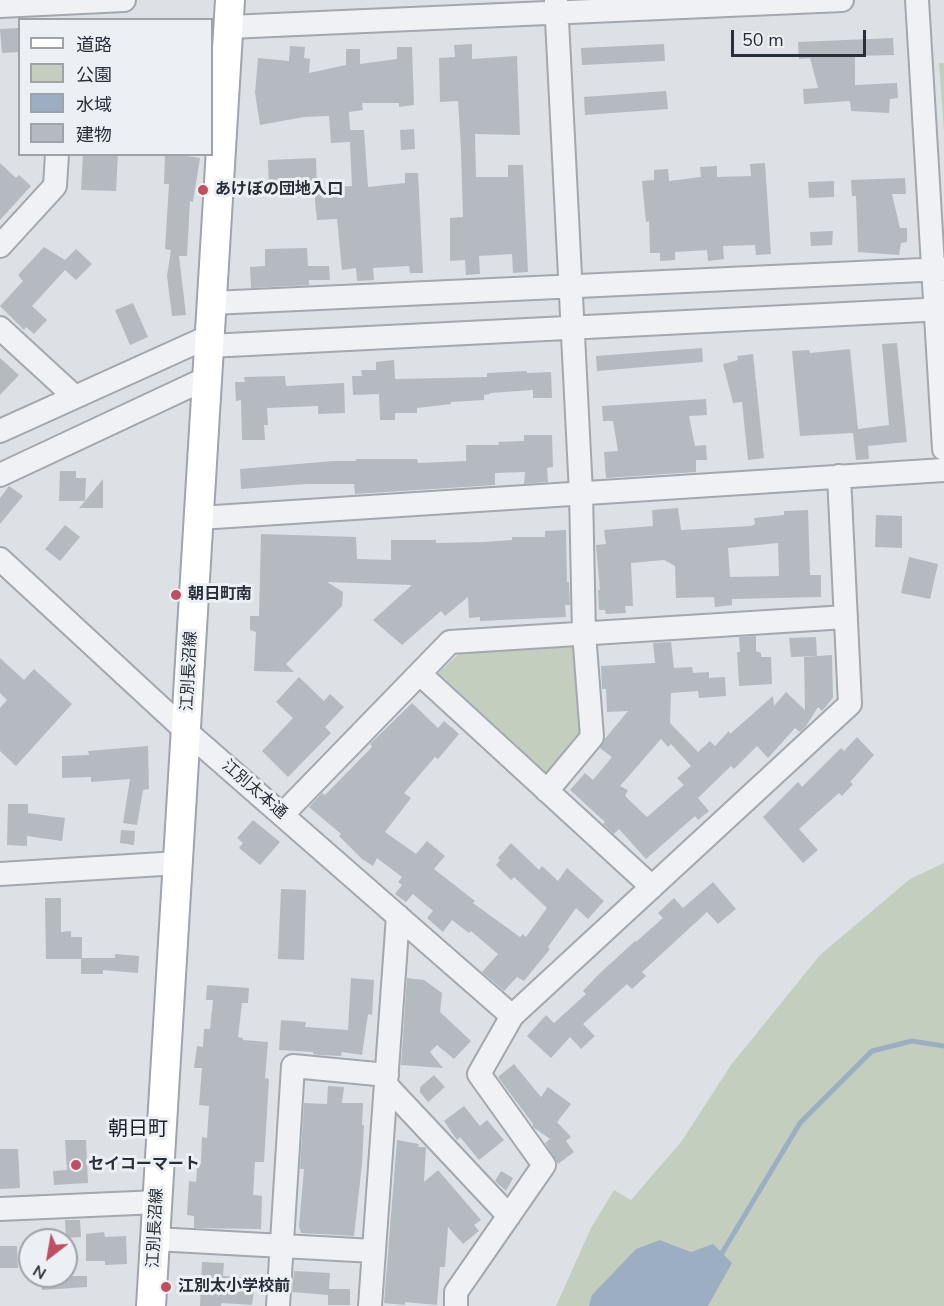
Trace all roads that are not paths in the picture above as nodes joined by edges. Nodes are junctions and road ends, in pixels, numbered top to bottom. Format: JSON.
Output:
{"nodes":[{"id":1,"x":124,"y":0,"type":"edge"},
{"id":2,"x":842,"y":0,"type":"edge"},
{"id":3,"x":917,"y":0,"type":"edge"},
{"id":4,"x":809,"y":1,"type":"edge"},
{"id":5,"x":0,"y":6,"type":"edge"},
{"id":6,"x":556,"y":6,"type":"edge"},
{"id":7,"x":67,"y":8,"type":"edge"},
{"id":8,"x":230,"y":14,"type":"edge"},
{"id":9,"x":935,"y":144,"type":"edge"},
{"id":10,"x":57,"y":156,"type":"edge"},
{"id":11,"x":0,"y":246,"type":"edge"},
{"id":12,"x":938,"y":269,"type":"edge"},
{"id":13,"x":570,"y":286,"type":"junction"},
{"id":14,"x":212,"y":303,"type":"junction"},
{"id":15,"x":940,"y":309,"type":"edge"},
{"id":16,"x":0,"y":328,"type":"edge"},
{"id":17,"x":572,"y":328,"type":"junction"},
{"id":18,"x":210,"y":341,"type":"junction"},
{"id":19,"x":207,"y":378,"type":"junction"},
{"id":20,"x":75,"y":397,"type":"junction"},
{"id":21,"x":0,"y":431,"type":"edge"},
{"id":22,"x":944,"y":449,"type":"edge"},
{"id":23,"x":944,"y":470,"type":"edge"},
{"id":24,"x":0,"y":475,"type":"edge"},
{"id":25,"x":839,"y":476,"type":"junction"},
{"id":26,"x":581,"y":493,"type":"junction"},
{"id":27,"x":199,"y":518,"type":"junction"},
{"id":28,"x":0,"y":559,"type":"edge"},
{"id":29,"x":846,"y":616,"type":"junction"},
{"id":30,"x":584,"y":633,"type":"junction"},
{"id":31,"x":420,"y":674,"type":"junction"},
{"id":32,"x":186,"y":730,"type":"junction"},
{"id":33,"x":547,"y":791,"type":"junction"},
{"id":34,"x":282,"y":815,"type":"junction"},
{"id":35,"x":178,"y":863,"type":"junction"},
{"id":36,"x":0,"y":874,"type":"edge"},
{"id":37,"x":652,"y":887,"type":"junction"},
{"id":38,"x":398,"y":916,"type":"junction"},
{"id":39,"x":512,"y":1016,"type":"junction"},
{"id":40,"x":386,"y":1080,"type":"junction"},
{"id":41,"x":158,"y":1202,"type":"junction"},
{"id":42,"x":0,"y":1209,"type":"edge"},
{"id":43,"x":509,"y":1216,"type":"junction"},
{"id":44,"x":155,"y":1239,"type":"junction"},
{"id":45,"x":282,"y":1246,"type":"junction"},
{"id":46,"x":374,"y":1251,"type":"junction"},
{"id":47,"x":151,"y":1306,"type":"edge"},
{"id":48,"x":278,"y":1306,"type":"edge"},
{"id":49,"x":370,"y":1306,"type":"edge"},
{"id":50,"x":456,"y":1306,"type":"edge"}],
"edges":[{"from":1,"to":7,"type":"street"},
{"from":2,"to":4,"type":"street"},
{"from":3,"to":9,"type":"street"},
{"from":4,"to":6,"type":"street"},
{"from":5,"to":7,"type":"street"},
{"from":6,"to":8,"type":"street"},
{"from":6,"to":13,"type":"street"},
{"from":8,"to":14,"type":"main road","name":"江別長沼線"},
{"from":9,"to":12,"type":"street"},
{"from":10,"to":11,"type":"street"},
{"from":12,"to":13,"type":"street"},
{"from":12,"to":15,"type":"street"},
{"from":13,"to":14,"type":"street"},
{"from":13,"to":17,"type":"street"},
{"from":14,"to":18,"type":"main road","name":"江別長沼線"},
{"from":15,"to":17,"type":"street"},
{"from":15,"to":22,"type":"street"},
{"from":16,"to":20,"type":"street"},
{"from":17,"to":18,"type":"street"},
{"from":17,"to":26,"type":"street"},
{"from":18,"to":19,"type":"main road","name":"江別長沼線"},
{"from":18,"to":20,"type":"street"},
{"from":19,"to":24,"type":"street"},
{"from":19,"to":27,"type":"main road","name":"江別長沼線"},
{"from":20,"to":21,"type":"street"},
{"from":23,"to":25,"type":"street"},
{"from":25,"to":26,"type":"street"},
{"from":25,"to":29,"type":"street"},
{"from":26,"to":27,"type":"street"},
{"from":26,"to":30,"type":"street"},
{"from":27,"to":32,"type":"main road","name":"江別長沼線"},
{"from":28,"to":32,"type":"street","name":"江別太本通"},
{"from":29,"to":30,"type":"street"},
{"from":29,"to":37,"type":"street"},
{"from":30,"to":31,"type":"street"},
{"from":30,"to":33,"type":"street"},
{"from":31,"to":33,"type":"street"},
{"from":31,"to":34,"type":"street"},
{"from":32,"to":34,"type":"street","name":"江別太本通"},
{"from":32,"to":35,"type":"main road","name":"江別長沼線"},
{"from":33,"to":37,"type":"street"},
{"from":34,"to":38,"type":"street","name":"江別太本通"},
{"from":35,"to":36,"type":"street"},
{"from":35,"to":41,"type":"main road","name":"江別長沼線"},
{"from":37,"to":39,"type":"street"},
{"from":38,"to":39,"type":"street","name":"江別太本通"},
{"from":38,"to":40,"type":"street"},
{"from":39,"to":43,"type":"street"},
{"from":40,"to":43,"type":"street"},
{"from":40,"to":45,"type":"street"},
{"from":40,"to":46,"type":"street"},
{"from":41,"to":42,"type":"street"},
{"from":41,"to":44,"type":"main road","name":"江別長沼線"},
{"from":43,"to":50,"type":"street"},
{"from":44,"to":45,"type":"street"},
{"from":44,"to":47,"type":"main road","name":"江別長沼線"},
{"from":45,"to":46,"type":"street"},
{"from":45,"to":48,"type":"street"},
{"from":46,"to":49,"type":"street"}]}
